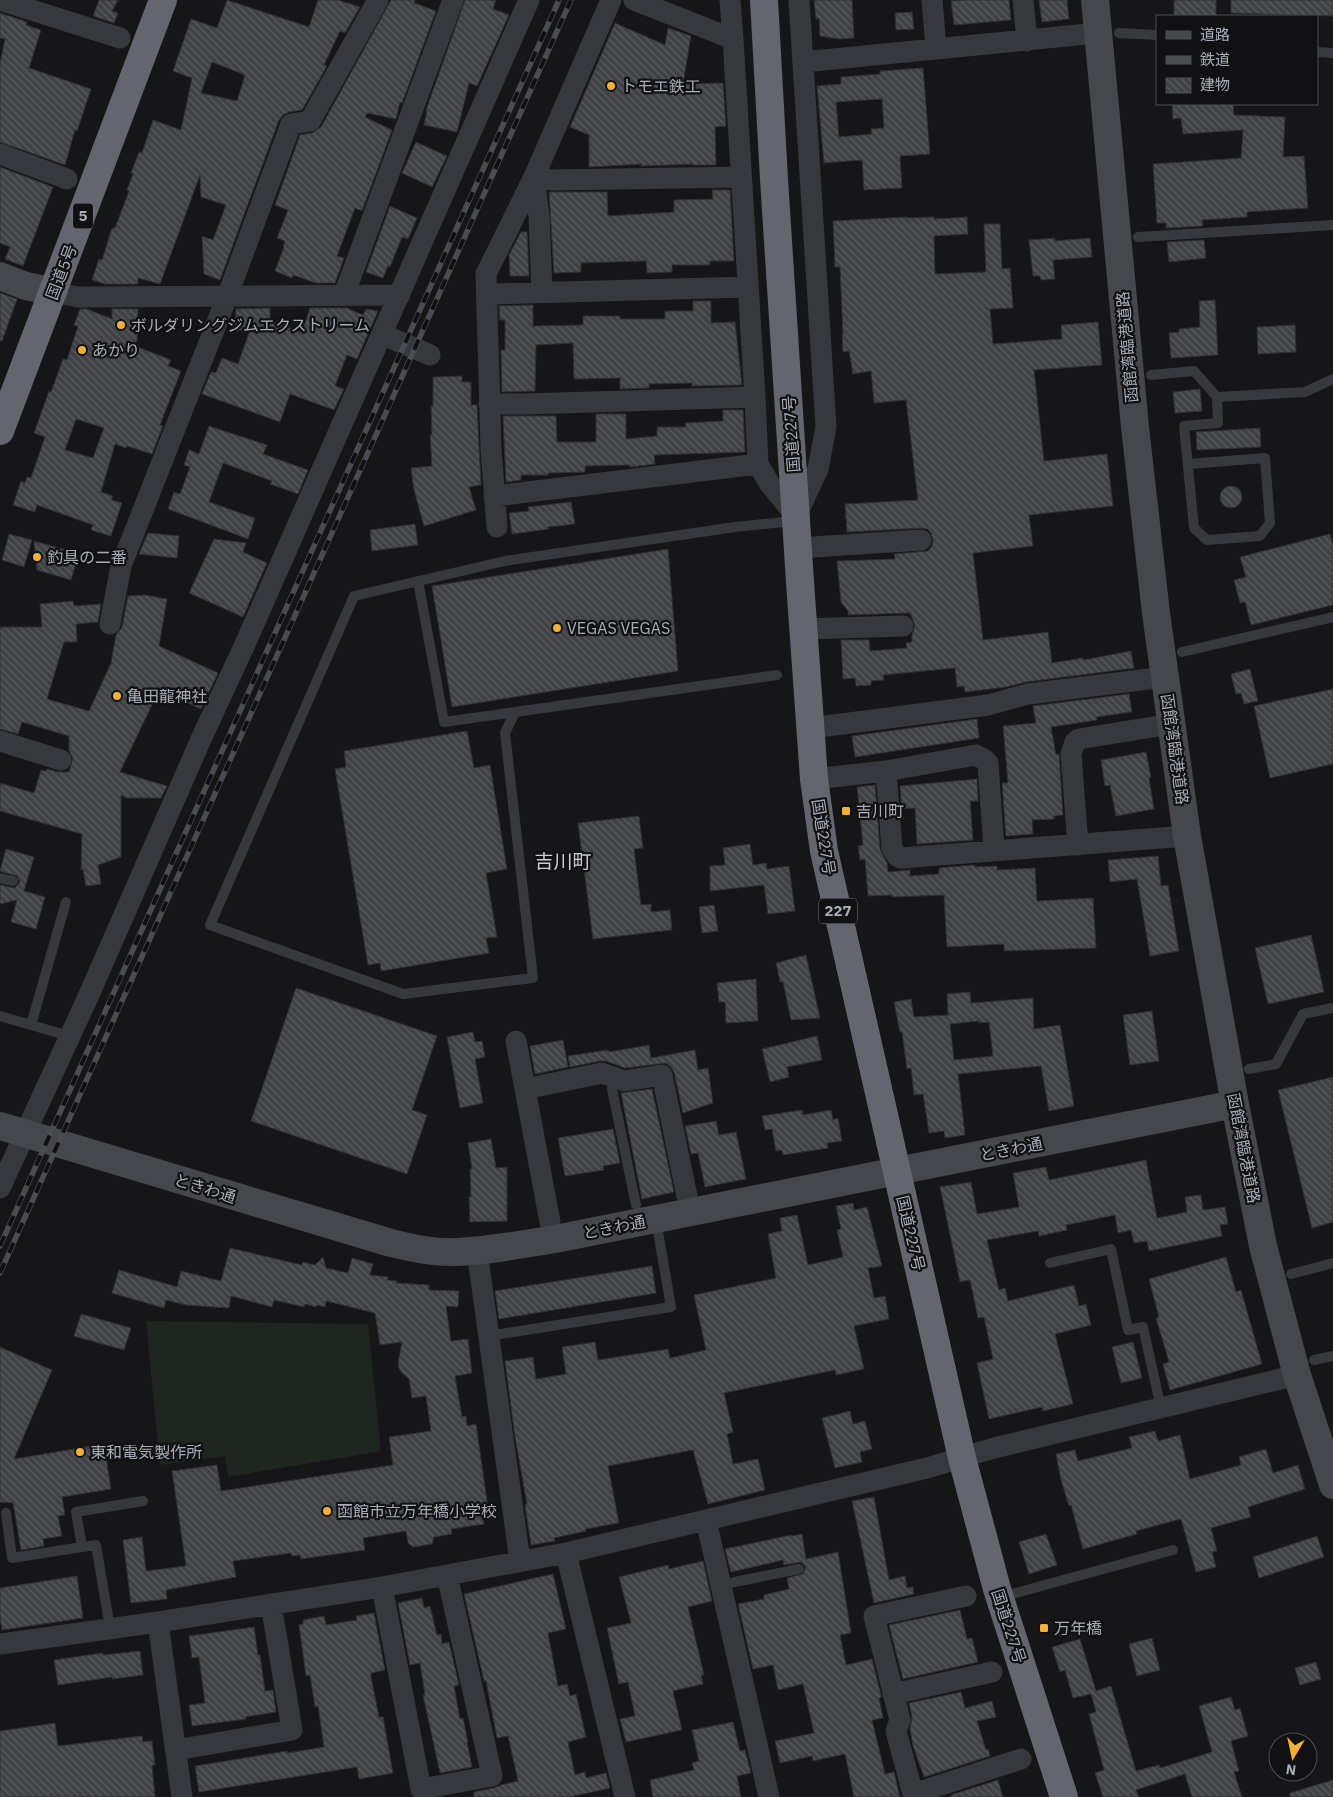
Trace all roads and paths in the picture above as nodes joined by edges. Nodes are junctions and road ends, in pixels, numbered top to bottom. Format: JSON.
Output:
{"nodes":[{"id":1,"x":0,"y":0,"type":"edge"},
{"id":2,"x":163,"y":0,"type":"edge"},
{"id":3,"x":378,"y":0,"type":"edge"},
{"id":4,"x":453,"y":0,"type":"edge"},
{"id":5,"x":529,"y":0,"type":"edge"},
{"id":6,"x":611,"y":0,"type":"edge"},
{"id":7,"x":634,"y":0,"type":"edge"},
{"id":8,"x":730,"y":0,"type":"edge"},
{"id":9,"x":764,"y":0,"type":"edge"},
{"id":10,"x":799,"y":0,"type":"edge"},
{"id":11,"x":932,"y":0,"type":"edge"},
{"id":12,"x":1023,"y":0,"type":"edge"},
{"id":13,"x":1095,"y":0,"type":"edge"},
{"id":14,"x":1108,"y":33,"type":"junction"},
{"id":15,"x":1156,"y":35,"type":"edge"},
{"id":16,"x":120,"y":38,"type":"dead end"},
{"id":17,"x":733,"y":39,"type":"junction"},
{"id":18,"x":1026,"y":41,"type":"junction"},
{"id":19,"x":936,"y":48,"type":"junction"},
{"id":20,"x":1318,"y":52,"type":"edge"},
{"id":21,"x":1333,"y":53,"type":"edge"},
{"id":22,"x":802,"y":62,"type":"junction"},
{"id":23,"x":0,"y":154,"type":"edge"},
{"id":24,"x":534,"y":177,"type":"junction"},
{"id":25,"x":741,"y":177,"type":"junction"},
{"id":26,"x":66,"y":179,"type":"dead end"},
{"id":27,"x":1333,"y":226,"type":"edge"},
{"id":28,"x":1138,"y":237,"type":"dead end"},
{"id":29,"x":0,"y":276,"type":"edge"},
{"id":30,"x":748,"y":287,"type":"junction"},
{"id":31,"x":54,"y":292,"type":"junction"},
{"id":32,"x":542,"y":292,"type":"junction"},
{"id":33,"x":487,"y":294,"type":"junction"},
{"id":34,"x":344,"y":295,"type":"junction"},
{"id":35,"x":400,"y":295,"type":"junction"},
{"id":36,"x":227,"y":297,"type":"junction"},
{"id":37,"x":393,"y":339,"type":"dead end"},
{"id":38,"x":430,"y":355,"type":"dead end"},
{"id":39,"x":1151,"y":375,"type":"dead end"},
{"id":40,"x":1333,"y":379,"type":"edge"},
{"id":41,"x":755,"y":396,"type":"junction"},
{"id":42,"x":1217,"y":397,"type":"junction"},
{"id":43,"x":489,"y":404,"type":"junction"},
{"id":44,"x":0,"y":431,"type":"edge"},
{"id":45,"x":758,"y":464,"type":"junction"},
{"id":46,"x":1188,"y":464,"type":"junction"},
{"id":47,"x":494,"y":496,"type":"junction"},
{"id":48,"x":497,"y":527,"type":"dead end"},
{"id":49,"x":797,"y":528,"type":"junction"},
{"id":50,"x":921,"y":540,"type":"dead end"},
{"id":51,"x":418,"y":581,"type":"junction"},
{"id":52,"x":1333,"y":617,"type":"edge"},
{"id":53,"x":110,"y":624,"type":"dead end"},
{"id":54,"x":903,"y":626,"type":"dead end"},
{"id":55,"x":804,"y":629,"type":"junction"},
{"id":56,"x":1182,"y":652,"type":"dead end"},
{"id":57,"x":777,"y":675,"type":"dead end"},
{"id":58,"x":1165,"y":677,"type":"junction"},
{"id":59,"x":515,"y":712,"type":"junction"},
{"id":60,"x":1171,"y":724,"type":"junction"},
{"id":61,"x":811,"y":728,"type":"junction"},
{"id":62,"x":0,"y":740,"type":"edge"},
{"id":63,"x":61,"y":760,"type":"dead end"},
{"id":64,"x":886,"y":771,"type":"junction"},
{"id":65,"x":814,"y":779,"type":"junction"},
{"id":66,"x":1187,"y":836,"type":"junction"},
{"id":67,"x":1078,"y":845,"type":"junction"},
{"id":68,"x":994,"y":850,"type":"junction"},
{"id":69,"x":0,"y":878,"type":"edge"},
{"id":70,"x":12,"y":882,"type":"dead end"},
{"id":71,"x":66,"y":902,"type":"dead end"},
{"id":72,"x":1333,"y":1008,"type":"edge"},
{"id":73,"x":0,"y":1016,"type":"edge"},
{"id":74,"x":31,"y":1025,"type":"junction"},
{"id":75,"x":70,"y":1036,"type":"junction"},
{"id":76,"x":516,"y":1041,"type":"dead end"},
{"id":77,"x":1249,"y":1069,"type":"dead end"},
{"id":78,"x":614,"y":1078,"type":"junction"},
{"id":79,"x":525,"y":1089,"type":"junction"},
{"id":80,"x":1235,"y":1104,"type":"junction"},
{"id":81,"x":12,"y":1130,"type":"edge"},
{"id":82,"x":897,"y":1172,"type":"junction"},
{"id":83,"x":0,"y":1188,"type":"edge"},
{"id":84,"x":687,"y":1196,"type":"dead end"},
{"id":85,"x":646,"y":1212,"type":"junction"},
{"id":86,"x":550,"y":1222,"type":"dead end"},
{"id":87,"x":476,"y":1251,"type":"junction"},
{"id":88,"x":1050,"y":1263,"type":"dead end"},
{"id":89,"x":1333,"y":1263,"type":"edge"},
{"id":90,"x":1291,"y":1274,"type":"dead end"},
{"id":91,"x":488,"y":1336,"type":"junction"},
{"id":92,"x":1333,"y":1356,"type":"edge"},
{"id":93,"x":1306,"y":1368,"type":"junction"},
{"id":94,"x":1161,"y":1408,"type":"junction"},
{"id":95,"x":962,"y":1458,"type":"junction"},
{"id":96,"x":1333,"y":1485,"type":"edge"},
{"id":97,"x":143,"y":1502,"type":"dead end"},
{"id":98,"x":6,"y":1513,"type":"dead end"},
{"id":99,"x":709,"y":1533,"type":"dead end"},
{"id":100,"x":82,"y":1547,"type":"junction"},
{"id":101,"x":1173,"y":1550,"type":"dead end"},
{"id":102,"x":566,"y":1553,"type":"junction"},
{"id":103,"x":520,"y":1561,"type":"junction"},
{"id":104,"x":799,"y":1569,"type":"dead end"},
{"id":105,"x":447,"y":1575,"type":"junction"},
{"id":106,"x":720,"y":1586,"type":"junction"},
{"id":107,"x":382,"y":1587,"type":"junction"},
{"id":108,"x":966,"y":1596,"type":"dead end"},
{"id":109,"x":1000,"y":1598,"type":"junction"},
{"id":110,"x":271,"y":1604,"type":"junction"},
{"id":111,"x":158,"y":1622,"type":"junction"},
{"id":112,"x":110,"y":1628,"type":"junction"},
{"id":113,"x":0,"y":1644,"type":"edge"},
{"id":114,"x":992,"y":1672,"type":"dead end"},
{"id":115,"x":894,"y":1694,"type":"junction"},
{"id":116,"x":176,"y":1750,"type":"junction"},
{"id":117,"x":1021,"y":1759,"type":"dead end"},
{"id":118,"x":182,"y":1797,"type":"edge"},
{"id":119,"x":625,"y":1797,"type":"edge"},
{"id":120,"x":769,"y":1797,"type":"edge"},
{"id":121,"x":1064,"y":1797,"type":"edge"}],
"edges":[{"from":1,"to":16,"type":"street"},
{"from":2,"to":31,"type":"highway","name":"国道5号","number":"5"},
{"from":3,"to":36,"type":"street"},
{"from":4,"to":34,"type":"street"},
{"from":5,"to":35,"type":"street"},
{"from":6,"to":24,"type":"street"},
{"from":7,"to":17,"type":"street"},
{"from":8,"to":17,"type":"street"},
{"from":9,"to":49,"type":"highway","name":"国道227号","number":"227"},
{"from":10,"to":22,"type":"street"},
{"from":11,"to":19,"type":"street"},
{"from":12,"to":18,"type":"street"},
{"from":13,"to":14,"type":"street","name":"函館湾臨港道路"},
{"from":14,"to":15,"type":"lane"},
{"from":14,"to":18,"type":"street"},
{"from":14,"to":58,"type":"street","name":"函館湾臨港道路"},
{"from":17,"to":25,"type":"street"},
{"from":18,"to":19,"type":"street"},
{"from":19,"to":22,"type":"street"},
{"from":20,"to":21,"type":"lane"},
{"from":22,"to":49,"type":"street"},
{"from":23,"to":26,"type":"street"},
{"from":24,"to":25,"type":"street"},
{"from":24,"to":32,"type":"street"},
{"from":24,"to":33,"type":"street"},
{"from":25,"to":30,"type":"street"},
{"from":27,"to":28,"type":"lane"},
{"from":29,"to":31,"type":"street"},
{"from":30,"to":32,"type":"street"},
{"from":30,"to":41,"type":"street"},
{"from":31,"to":36,"type":"street"},
{"from":31,"to":44,"type":"highway","name":"国道5号","number":"5"},
{"from":32,"to":33,"type":"street"},
{"from":33,"to":43,"type":"street"},
{"from":34,"to":35,"type":"street"},
{"from":34,"to":36,"type":"street"},
{"from":35,"to":75,"type":"street"},
{"from":36,"to":53,"type":"street"},
{"from":37,"to":38,"type":"street"},
{"from":39,"to":42,"type":"lane"},
{"from":40,"to":42,"type":"lane"},
{"from":41,"to":43,"type":"street"},
{"from":41,"to":45,"type":"street"},
{"from":42,"to":46,"type":"lane"},
{"from":43,"to":47,"type":"street"},
{"from":45,"to":47,"type":"street"},
{"from":45,"to":49,"type":"street"},
{"from":46,"to":46,"type":"lane"},
{"from":47,"to":48,"type":"street"},
{"from":49,"to":50,"type":"street"},
{"from":49,"to":51,"type":"lane"},
{"from":49,"to":55,"type":"highway","name":"国道227号","number":"227"},
{"from":51,"to":59,"type":"lane"},
{"from":51,"to":59,"type":"lane"},
{"from":52,"to":56,"type":"lane"},
{"from":54,"to":55,"type":"street"},
{"from":55,"to":61,"type":"highway","name":"国道227号","number":"227"},
{"from":57,"to":59,"type":"lane"},
{"from":58,"to":60,"type":"street","name":"函館湾臨港道路"},
{"from":58,"to":61,"type":"street"},
{"from":60,"to":66,"type":"street","name":"函館湾臨港道路"},
{"from":60,"to":67,"type":"street"},
{"from":61,"to":65,"type":"highway","name":"国道227号","number":"227"},
{"from":62,"to":63,"type":"street"},
{"from":64,"to":65,"type":"street"},
{"from":64,"to":68,"type":"street"},
{"from":64,"to":68,"type":"street"},
{"from":65,"to":82,"type":"highway","name":"国道227号","number":"227"},
{"from":66,"to":67,"type":"street"},
{"from":66,"to":80,"type":"street","name":"函館湾臨港道路"},
{"from":67,"to":68,"type":"street"},
{"from":69,"to":70,"type":"lane"},
{"from":71,"to":74,"type":"lane"},
{"from":72,"to":77,"type":"lane"},
{"from":73,"to":74,"type":"lane"},
{"from":74,"to":75,"type":"lane"},
{"from":75,"to":81,"type":"street"},
{"from":76,"to":79,"type":"street"},
{"from":78,"to":79,"type":"street"},
{"from":78,"to":84,"type":"street"},
{"from":78,"to":85,"type":"lane"},
{"from":79,"to":86,"type":"street"},
{"from":80,"to":82,"type":"street","name":"ときわ通"},
{"from":80,"to":93,"type":"street","name":"函館湾臨港道路"},
{"from":81,"to":83,"type":"street"},
{"from":81,"to":87,"type":"street","name":"ときわ通"},
{"from":82,"to":85,"type":"street","name":"ときわ通"},
{"from":82,"to":95,"type":"highway","name":"国道227号","number":"227"},
{"from":85,"to":87,"type":"street","name":"ときわ通"},
{"from":85,"to":91,"type":"lane"},
{"from":87,"to":91,"type":"street"},
{"from":88,"to":94,"type":"lane"},
{"from":89,"to":90,"type":"lane"},
{"from":91,"to":103,"type":"street"},
{"from":92,"to":93,"type":"lane"},
{"from":93,"to":94,"type":"street"},
{"from":93,"to":96,"type":"street","name":"函館湾臨港道路"},
{"from":94,"to":95,"type":"street"},
{"from":95,"to":102,"type":"street"},
{"from":95,"to":109,"type":"highway","name":"国道227号","number":"227"},
{"from":97,"to":100,"type":"lane"},
{"from":98,"to":100,"type":"lane"},
{"from":99,"to":106,"type":"street"},
{"from":100,"to":112,"type":"lane"},
{"from":101,"to":109,"type":"lane"},
{"from":102,"to":103,"type":"street"},
{"from":102,"to":119,"type":"street"},
{"from":103,"to":105,"type":"street"},
{"from":104,"to":106,"type":"lane"},
{"from":105,"to":107,"type":"street"},
{"from":105,"to":107,"type":"street"},
{"from":106,"to":120,"type":"street"},
{"from":107,"to":110,"type":"street"},
{"from":108,"to":115,"type":"street"},
{"from":109,"to":121,"type":"highway","name":"国道227号","number":"227"},
{"from":110,"to":111,"type":"street"},
{"from":110,"to":116,"type":"street"},
{"from":111,"to":112,"type":"street"},
{"from":111,"to":116,"type":"street"},
{"from":112,"to":113,"type":"street"},
{"from":114,"to":115,"type":"street"},
{"from":115,"to":117,"type":"street"},
{"from":116,"to":118,"type":"street"}]}
